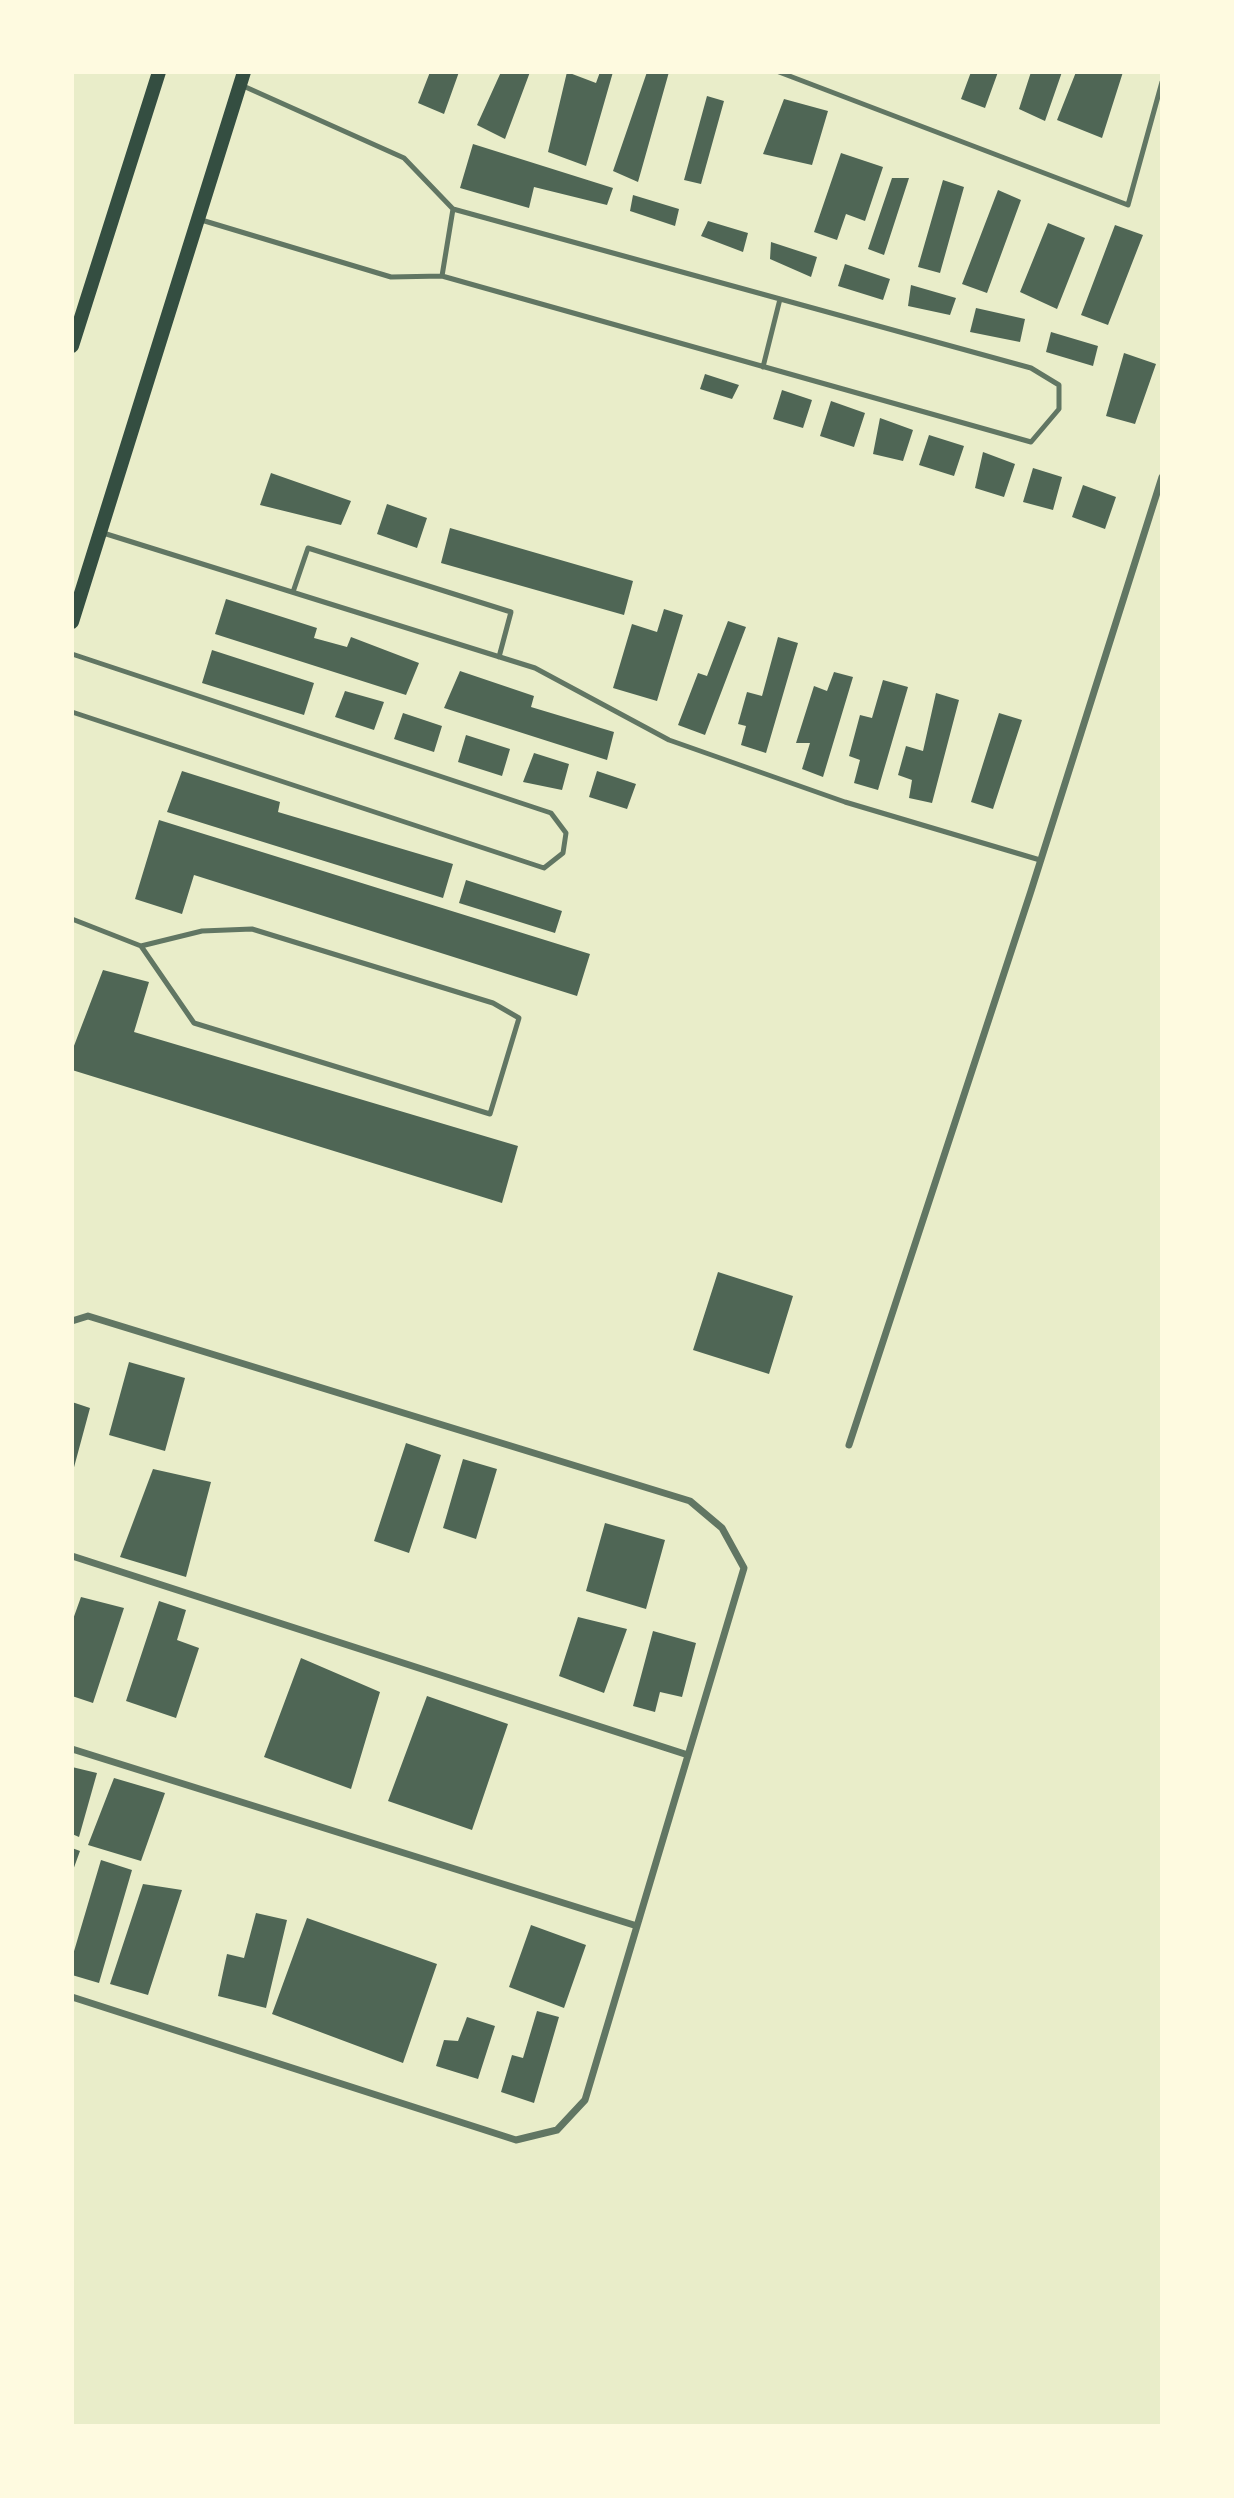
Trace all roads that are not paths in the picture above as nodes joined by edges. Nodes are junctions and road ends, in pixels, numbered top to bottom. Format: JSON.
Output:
{"nodes":[{"id":1,"x":159,"y":72,"type":"edge"},
{"id":2,"x":779,"y":72,"type":"edge"},
{"id":3,"x":242,"y":78,"type":"edge"},
{"id":4,"x":1162,"y":82,"type":"edge"},
{"id":5,"x":453,"y":209,"type":"junction"},
{"id":6,"x":198,"y":219,"type":"junction"},
{"id":7,"x":442,"y":276,"type":"junction"},
{"id":8,"x":780,"y":299,"type":"junction"},
{"id":9,"x":72,"y":346,"type":"edge"},
{"id":10,"x":763,"y":367,"type":"junction"},
{"id":11,"x":1162,"y":477,"type":"edge"},
{"id":12,"x":100,"y":532,"type":"junction"},
{"id":13,"x":293,"y":592,"type":"junction"},
{"id":14,"x":72,"y":622,"type":"edge"},
{"id":15,"x":72,"y":654,"type":"edge"},
{"id":16,"x":499,"y":657,"type":"junction"},
{"id":17,"x":72,"y":712,"type":"edge"},
{"id":18,"x":1040,"y":860,"type":"junction"},
{"id":19,"x":72,"y":919,"type":"edge"},
{"id":20,"x":141,"y":946,"type":"junction"},
{"id":21,"x":72,"y":1321,"type":"edge"},
{"id":22,"x":849,"y":1445,"type":"dead end"},
{"id":23,"x":72,"y":1556,"type":"edge"},
{"id":24,"x":72,"y":1749,"type":"edge"},
{"id":25,"x":688,"y":1755,"type":"junction"},
{"id":26,"x":637,"y":1926,"type":"junction"},
{"id":27,"x":72,"y":1997,"type":"edge"}],
"edges":[{"from":1,"to":9,"type":"main road"},
{"from":2,"to":4,"type":"lane"},
{"from":3,"to":5,"type":"lane"},
{"from":3,"to":6,"type":"main road"},
{"from":5,"to":7,"type":"lane"},
{"from":5,"to":8,"type":"lane"},
{"from":6,"to":7,"type":"lane"},
{"from":6,"to":12,"type":"main road"},
{"from":7,"to":10,"type":"lane"},
{"from":8,"to":10,"type":"lane"},
{"from":8,"to":10,"type":"lane"},
{"from":11,"to":18,"type":"street"},
{"from":12,"to":13,"type":"lane"},
{"from":12,"to":14,"type":"main road"},
{"from":13,"to":16,"type":"lane"},
{"from":13,"to":16,"type":"lane"},
{"from":15,"to":17,"type":"lane"},
{"from":16,"to":18,"type":"lane"},
{"from":18,"to":22,"type":"street"},
{"from":19,"to":20,"type":"lane"},
{"from":20,"to":20,"type":"lane"},
{"from":21,"to":25,"type":"street"},
{"from":23,"to":25,"type":"street"},
{"from":24,"to":26,"type":"street"},
{"from":25,"to":26,"type":"street"},
{"from":26,"to":27,"type":"street"}]}
